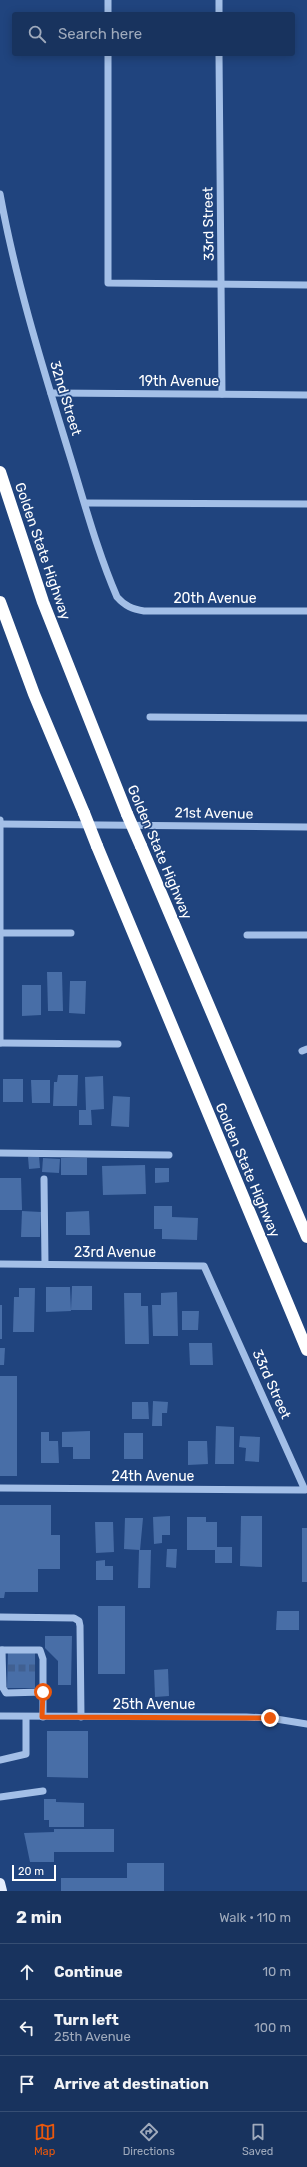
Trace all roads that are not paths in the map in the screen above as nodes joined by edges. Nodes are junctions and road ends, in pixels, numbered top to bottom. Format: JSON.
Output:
{"nodes":[{"id":1,"x":108,"y":0,"type":"edge"},
{"id":2,"x":219,"y":0,"type":"edge"},
{"id":3,"x":108,"y":12,"type":"edge"},
{"id":4,"x":219,"y":12,"type":"edge"},
{"id":5,"x":108,"y":56,"type":"edge"},
{"id":6,"x":219,"y":56,"type":"edge"},
{"id":7,"x":0,"y":194,"type":"edge"},
{"id":8,"x":222,"y":284,"type":"junction"},
{"id":9,"x":307,"y":285,"type":"edge"},
{"id":10,"x":51,"y":393,"type":"junction"},
{"id":11,"x":222,"y":394,"type":"junction"},
{"id":12,"x":307,"y":395,"type":"edge"},
{"id":13,"x":0,"y":472,"type":"edge"},
{"id":14,"x":85,"y":503,"type":"junction"},
{"id":15,"x":307,"y":504,"type":"edge"},
{"id":16,"x":0,"y":602,"type":"edge"},
{"id":17,"x":124,"y":604,"type":"joint"},
{"id":18,"x":307,"y":611,"type":"edge"},
{"id":19,"x":150,"y":717,"type":"dead end"},
{"id":20,"x":307,"y":718,"type":"edge"},
{"id":21,"x":1,"y":822,"type":"edge"},
{"id":22,"x":307,"y":827,"type":"edge"},
{"id":23,"x":1,"y":933,"type":"edge"},
{"id":24,"x":71,"y":933,"type":"dead end"},
{"id":25,"x":247,"y":935,"type":"dead end"},
{"id":26,"x":307,"y":935,"type":"edge"},
{"id":27,"x":0,"y":1043,"type":"edge"},
{"id":28,"x":118,"y":1044,"type":"dead end"},
{"id":29,"x":0,"y":1153,"type":"edge"},
{"id":30,"x":169,"y":1155,"type":"dead end"},
{"id":31,"x":44,"y":1179,"type":"dead end"},
{"id":32,"x":307,"y":1237,"type":"edge"},
{"id":33,"x":0,"y":1264,"type":"edge"},
{"id":34,"x":45,"y":1264,"type":"junction"},
{"id":35,"x":215,"y":1289,"type":"joint"},
{"id":36,"x":307,"y":1350,"type":"edge"},
{"id":37,"x":0,"y":1488,"type":"edge"},
{"id":38,"x":306,"y":1490,"type":"joint"},
{"id":39,"x":0,"y":1618,"type":"edge"},
{"id":40,"x":1,"y":1650,"type":"edge"},
{"id":41,"x":35,"y":1668,"type":"tunnel mouth"},
{"id":42,"x":43,"y":1668,"type":"junction"},
{"id":43,"x":43,"y":1692,"type":"junction"},
{"id":44,"x":0,"y":1716,"type":"edge"},
{"id":45,"x":26,"y":1717,"type":"junction"},
{"id":46,"x":42,"y":1717,"type":"junction"},
{"id":47,"x":81,"y":1717,"type":"junction"},
{"id":48,"x":307,"y":1724,"type":"edge"},
{"id":49,"x":0,"y":1760,"type":"edge"},
{"id":50,"x":43,"y":1791,"type":"dead end"},
{"id":51,"x":0,"y":1797,"type":"edge"},
{"id":52,"x":0,"y":1883,"type":"edge"},
{"id":53,"x":2,"y":1891,"type":"edge"}],
"edges":[{"from":1,"to":3,"type":"street"},
{"from":2,"to":4,"type":"street"},
{"from":5,"to":8,"type":"street"},
{"from":6,"to":8,"type":"street","name":"33rd Street"},
{"from":7,"to":10,"type":"street","name":"32nd Street"},
{"from":8,"to":9,"type":"street"},
{"from":8,"to":11,"type":"street","name":"33rd Street"},
{"from":10,"to":11,"type":"street","name":"19th Avenue"},
{"from":10,"to":14,"type":"street","name":"32nd Street"},
{"from":11,"to":12,"type":"street","name":"19th Avenue"},
{"from":13,"to":32,"type":"highway","name":"Golden State Highway","bridge":true},
{"from":14,"to":15,"type":"street"},
{"from":14,"to":17,"type":"street","name":"32nd Street"},
{"from":16,"to":36,"type":"highway","name":"Golden State Highway","bridge":true},
{"from":17,"to":18,"type":"street","name":"20th Avenue"},
{"from":19,"to":20,"type":"street"},
{"from":21,"to":22,"type":"street","name":"21st Avenue"},
{"from":21,"to":23,"type":"street"},
{"from":23,"to":24,"type":"street"},
{"from":23,"to":27,"type":"street"},
{"from":25,"to":26,"type":"street"},
{"from":27,"to":28,"type":"street"},
{"from":29,"to":30,"type":"street"},
{"from":31,"to":34,"type":"street"},
{"from":33,"to":34,"type":"street","name":"23rd Avenue"},
{"from":34,"to":35,"type":"street","name":"23rd Avenue"},
{"from":35,"to":38,"type":"street","name":"33rd Street"},
{"from":37,"to":38,"type":"street","name":"24th Avenue"},
{"from":39,"to":47,"type":"street"},
{"from":40,"to":42,"type":"street"},
{"from":40,"to":43,"type":"street"},
{"from":41,"to":42,"type":"street"},
{"from":42,"to":43,"type":"street"},
{"from":43,"to":46,"type":"street"},
{"from":44,"to":45,"type":"street","name":"25th Avenue"},
{"from":45,"to":46,"type":"street","name":"25th Avenue"},
{"from":45,"to":49,"type":"street"},
{"from":46,"to":47,"type":"street","name":"25th Avenue"},
{"from":47,"to":48,"type":"street","name":"25th Avenue"},
{"from":50,"to":51,"type":"street"},
{"from":52,"to":53,"type":"main road"}]}
